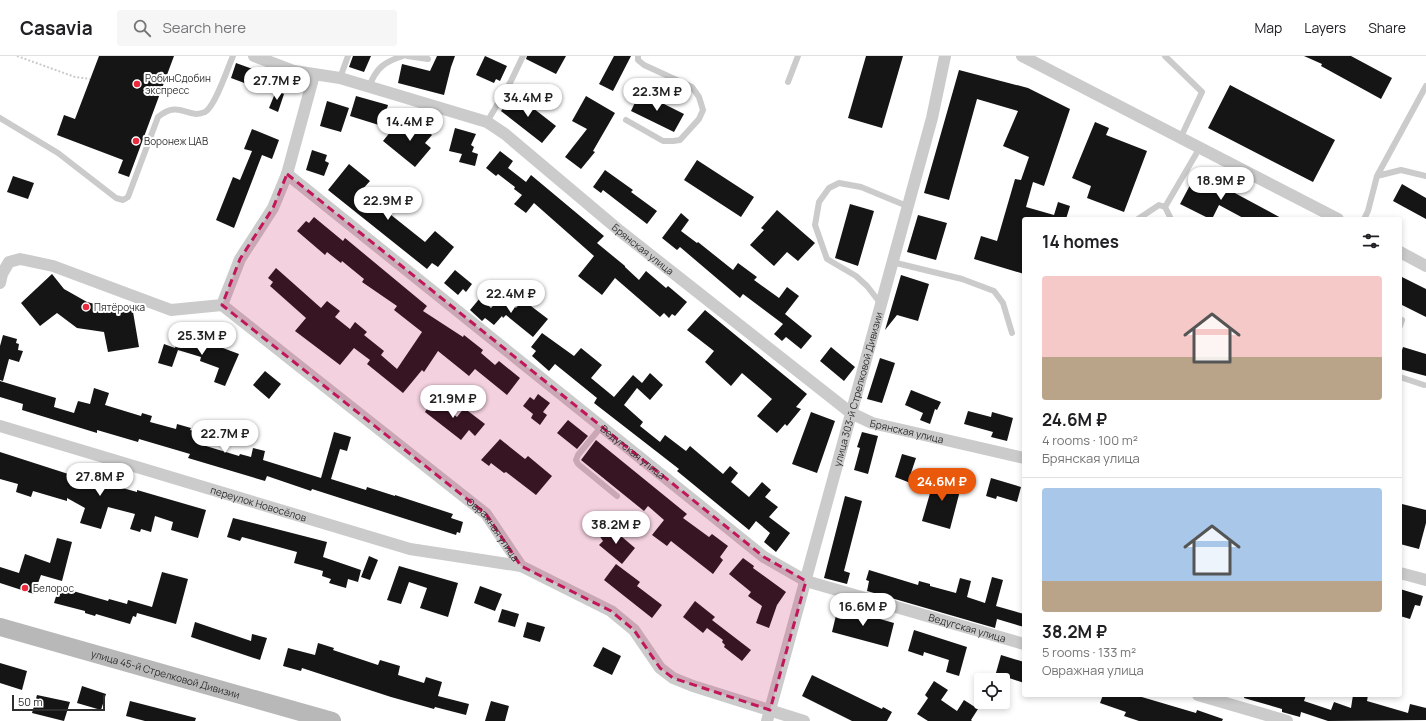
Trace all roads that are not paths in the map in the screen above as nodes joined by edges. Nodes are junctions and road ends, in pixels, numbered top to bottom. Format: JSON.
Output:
{"nodes":[{"id":1,"x":233,"y":56,"type":"edge"},
{"id":2,"x":348,"y":56,"type":"edge"},
{"id":3,"x":403,"y":56,"type":"edge"},
{"id":4,"x":407,"y":56,"type":"edge"},
{"id":5,"x":523,"y":56,"type":"edge"},
{"id":6,"x":638,"y":56,"type":"edge"},
{"id":7,"x":798,"y":56,"type":"edge"},
{"id":8,"x":945,"y":56,"type":"edge"},
{"id":9,"x":1022,"y":56,"type":"edge"},
{"id":10,"x":1165,"y":56,"type":"edge"},
{"id":11,"x":259,"y":57,"type":"edge"},
{"id":12,"x":428,"y":59,"type":"dead end"},
{"id":13,"x":314,"y":75,"type":"junction"},
{"id":14,"x":340,"y":78,"type":"junction"},
{"id":15,"x":788,"y":82,"type":"dead end"},
{"id":16,"x":1426,"y":86,"type":"edge"},
{"id":17,"x":369,"y":87,"type":"junction"},
{"id":18,"x":0,"y":118,"type":"edge"},
{"id":19,"x":626,"y":120,"type":"dead end"},
{"id":20,"x":487,"y":122,"type":"junction"},
{"id":21,"x":1180,"y":139,"type":"junction"},
{"id":22,"x":1199,"y":149,"type":"junction"},
{"id":23,"x":287,"y":174,"type":"junction"},
{"id":24,"x":1377,"y":176,"type":"junction"},
{"id":25,"x":1426,"y":176,"type":"edge"},
{"id":26,"x":907,"y":206,"type":"junction"},
{"id":27,"x":1165,"y":207,"type":"junction"},
{"id":28,"x":1141,"y":217,"type":"edge"},
{"id":29,"x":1170,"y":217,"type":"edge"},
{"id":30,"x":1334,"y":217,"type":"edge"},
{"id":31,"x":1365,"y":217,"type":"edge"},
{"id":32,"x":1402,"y":253,"type":"edge"},
{"id":33,"x":892,"y":262,"type":"junction"},
{"id":34,"x":1426,"y":266,"type":"edge"},
{"id":35,"x":0,"y":283,"type":"edge"},
{"id":36,"x":881,"y":304,"type":"junction"},
{"id":37,"x":222,"y":305,"type":"junction"},
{"id":38,"x":1012,"y":333,"type":"dead end"},
{"id":39,"x":1402,"y":379,"type":"edge"},
{"id":40,"x":1424,"y":385,"type":"dead end"},
{"id":41,"x":851,"y":413,"type":"junction"},
{"id":42,"x":0,"y":426,"type":"edge"},
{"id":43,"x":601,"y":427,"type":"junction"},
{"id":44,"x":1022,"y":458,"type":"edge"},
{"id":45,"x":617,"y":496,"type":"dead end"},
{"id":46,"x":521,"y":566,"type":"junction"},
{"id":47,"x":1402,"y":573,"type":"edge"},
{"id":48,"x":1426,"y":580,"type":"edge"},
{"id":49,"x":806,"y":581,"type":"junction"},
{"id":50,"x":0,"y":627,"type":"edge"},
{"id":51,"x":1022,"y":643,"type":"edge"},
{"id":52,"x":1205,"y":697,"type":"edge"},
{"id":53,"x":768,"y":715,"type":"edge"},
{"id":54,"x":332,"y":721,"type":"edge"},
{"id":55,"x":804,"y":721,"type":"edge"},
{"id":56,"x":1287,"y":721,"type":"edge"}],
"edges":[{"from":1,"to":18,"type":"lane"},
{"from":2,"to":14,"type":"lane"},
{"from":3,"to":17,"type":"lane"},
{"from":4,"to":12,"type":"lane"},
{"from":5,"to":20,"type":"lane"},
{"from":6,"to":19,"type":"lane"},
{"from":7,"to":15,"type":"lane"},
{"from":8,"to":26,"type":"street","name":"улица 303-й Стрелковой Дивизии"},
{"from":9,"to":21,"type":"street"},
{"from":10,"to":21,"type":"lane"},
{"from":11,"to":13,"type":"street","name":"Брянская улица"},
{"from":13,"to":14,"type":"street","name":"Брянская улица"},
{"from":13,"to":23,"type":"street"},
{"from":14,"to":17,"type":"street","name":"Брянская улица"},
{"from":16,"to":24,"type":"lane"},
{"from":17,"to":20,"type":"street","name":"Брянская улица"},
{"from":20,"to":41,"type":"street","name":"Брянская улица"},
{"from":21,"to":22,"type":"street"},
{"from":22,"to":27,"type":"lane"},
{"from":22,"to":30,"type":"street"},
{"from":23,"to":37,"type":"street"},
{"from":23,"to":43,"type":"street","name":"Ведугская улица"},
{"from":24,"to":25,"type":"lane"},
{"from":24,"to":31,"type":"lane"},
{"from":26,"to":33,"type":"street","name":"улица 303-й Стрелковой Дивизии"},
{"from":26,"to":36,"type":"lane"},
{"from":27,"to":28,"type":"lane"},
{"from":27,"to":29,"type":"lane"},
{"from":32,"to":34,"type":"street"},
{"from":33,"to":36,"type":"street","name":"улица 303-й Стрелковой Дивизии"},
{"from":33,"to":38,"type":"lane"},
{"from":35,"to":37,"type":"street"},
{"from":36,"to":41,"type":"street","name":"улица 303-й Стрелковой Дивизии"},
{"from":37,"to":46,"type":"street","name":"Овражная улица"},
{"from":39,"to":40,"type":"lane"},
{"from":41,"to":44,"type":"street","name":"Брянская улица"},
{"from":41,"to":49,"type":"street","name":"улица 303-й Стрелковой Дивизии"},
{"from":42,"to":46,"type":"street","name":"переулок Новосёлов"},
{"from":43,"to":45,"type":"lane"},
{"from":43,"to":49,"type":"street","name":"Ведугская улица"},
{"from":46,"to":53,"type":"street","name":"Овражная улица"},
{"from":47,"to":48,"type":"street"},
{"from":49,"to":51,"type":"street","name":"Ведугская улица"},
{"from":49,"to":53,"type":"street","name":"улица 303-й Стрелковой Дивизии"},
{"from":50,"to":54,"type":"main road","name":"улица 45-й Стрелковой Дивизии"},
{"from":52,"to":56,"type":"street"},
{"from":53,"to":55,"type":"street","name":"Овражная улица"}]}
